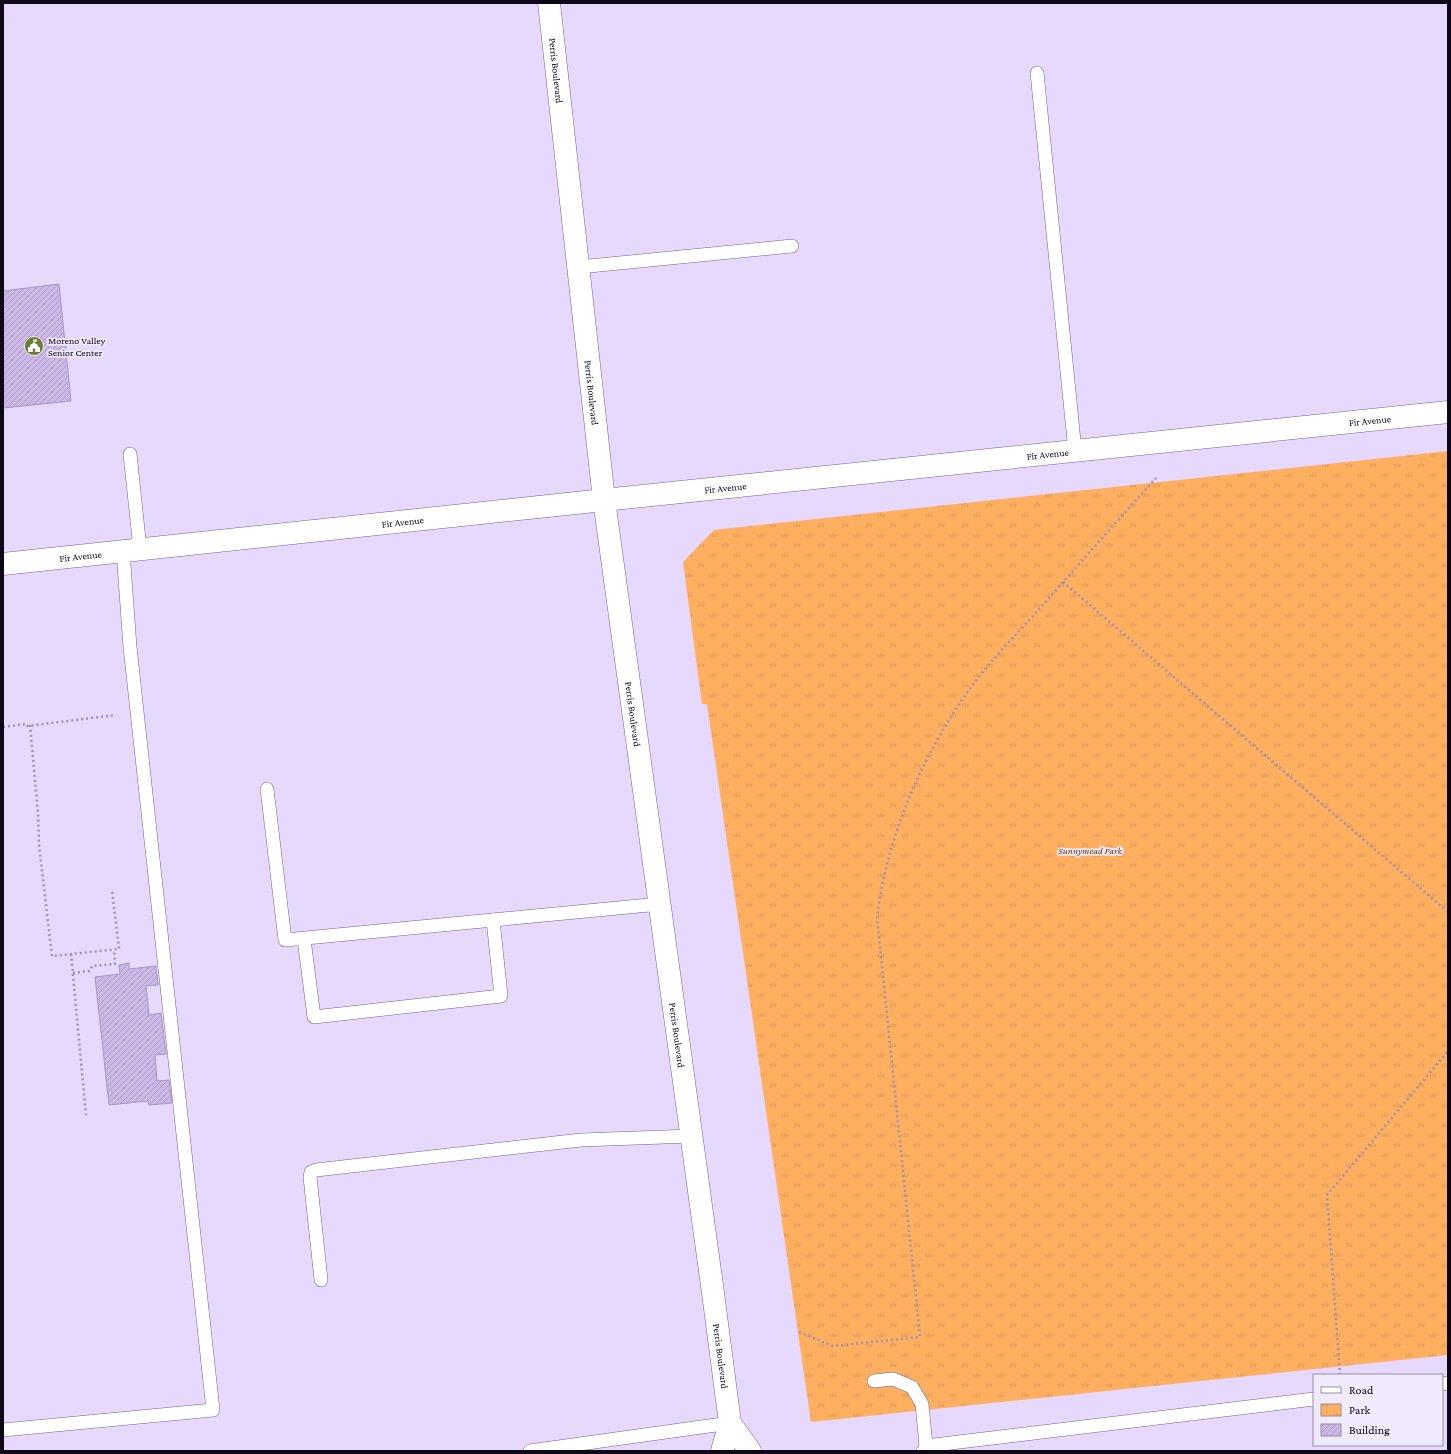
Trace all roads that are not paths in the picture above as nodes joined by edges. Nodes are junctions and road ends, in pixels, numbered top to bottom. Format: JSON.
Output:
{"nodes":[{"id":1,"x":549,"y":3,"type":"edge"},
{"id":2,"x":1037,"y":73,"type":"dead end"},
{"id":3,"x":792,"y":246,"type":"dead end"},
{"id":4,"x":578,"y":267,"type":"junction"},
{"id":5,"x":1448,"y":412,"type":"edge"},
{"id":6,"x":1075,"y":451,"type":"junction"},
{"id":7,"x":130,"y":454,"type":"dead end"},
{"id":8,"x":604,"y":500,"type":"junction"},
{"id":9,"x":132,"y":550,"type":"junction"},
{"id":10,"x":3,"y":564,"type":"edge"},
{"id":11,"x":267,"y":789,"type":"dead end"},
{"id":12,"x":660,"y":904,"type":"junction"},
{"id":13,"x":493,"y":920,"type":"junction"},
{"id":14,"x":304,"y":939,"type":"junction"},
{"id":15,"x":692,"y":1136,"type":"junction"},
{"id":16,"x":321,"y":1280,"type":"dead end"},
{"id":17,"x":874,"y":1381,"type":"dead end"},
{"id":18,"x":1313,"y":1399,"type":"edge"},
{"id":19,"x":730,"y":1424,"type":"junction"},
{"id":20,"x":3,"y":1430,"type":"edge"},
{"id":21,"x":925,"y":1449,"type":"edge"},
{"id":22,"x":530,"y":1451,"type":"edge"},
{"id":23,"x":722,"y":1451,"type":"edge"},
{"id":24,"x":750,"y":1451,"type":"edge"}],
"edges":[{"from":1,"to":4,"type":"main road","name":"Perris Boulevard"},
{"from":2,"to":6,"type":"lane"},
{"from":3,"to":4,"type":"lane"},
{"from":4,"to":8,"type":"main road","name":"Perris Boulevard"},
{"from":5,"to":6,"type":"main road","name":"Fir Avenue"},
{"from":6,"to":8,"type":"main road","name":"Fir Avenue"},
{"from":7,"to":9,"type":"lane"},
{"from":8,"to":9,"type":"main road","name":"Fir Avenue"},
{"from":8,"to":12,"type":"main road","name":"Perris Boulevard"},
{"from":9,"to":10,"type":"main road","name":"Fir Avenue"},
{"from":9,"to":20,"type":"lane"},
{"from":11,"to":14,"type":"lane"},
{"from":12,"to":13,"type":"lane"},
{"from":12,"to":15,"type":"main road","name":"Perris Boulevard"},
{"from":13,"to":14,"type":"lane"},
{"from":13,"to":14,"type":"lane"},
{"from":15,"to":16,"type":"lane"},
{"from":15,"to":19,"type":"main road","name":"Perris Boulevard"},
{"from":17,"to":21,"type":"lane"},
{"from":18,"to":21,"type":"lane"},
{"from":19,"to":22,"type":"lane"},
{"from":19,"to":23,"type":"main road","name":"Perris Boulevard"},
{"from":19,"to":24,"type":"main road","name":"Perris Boulevard"}]}
